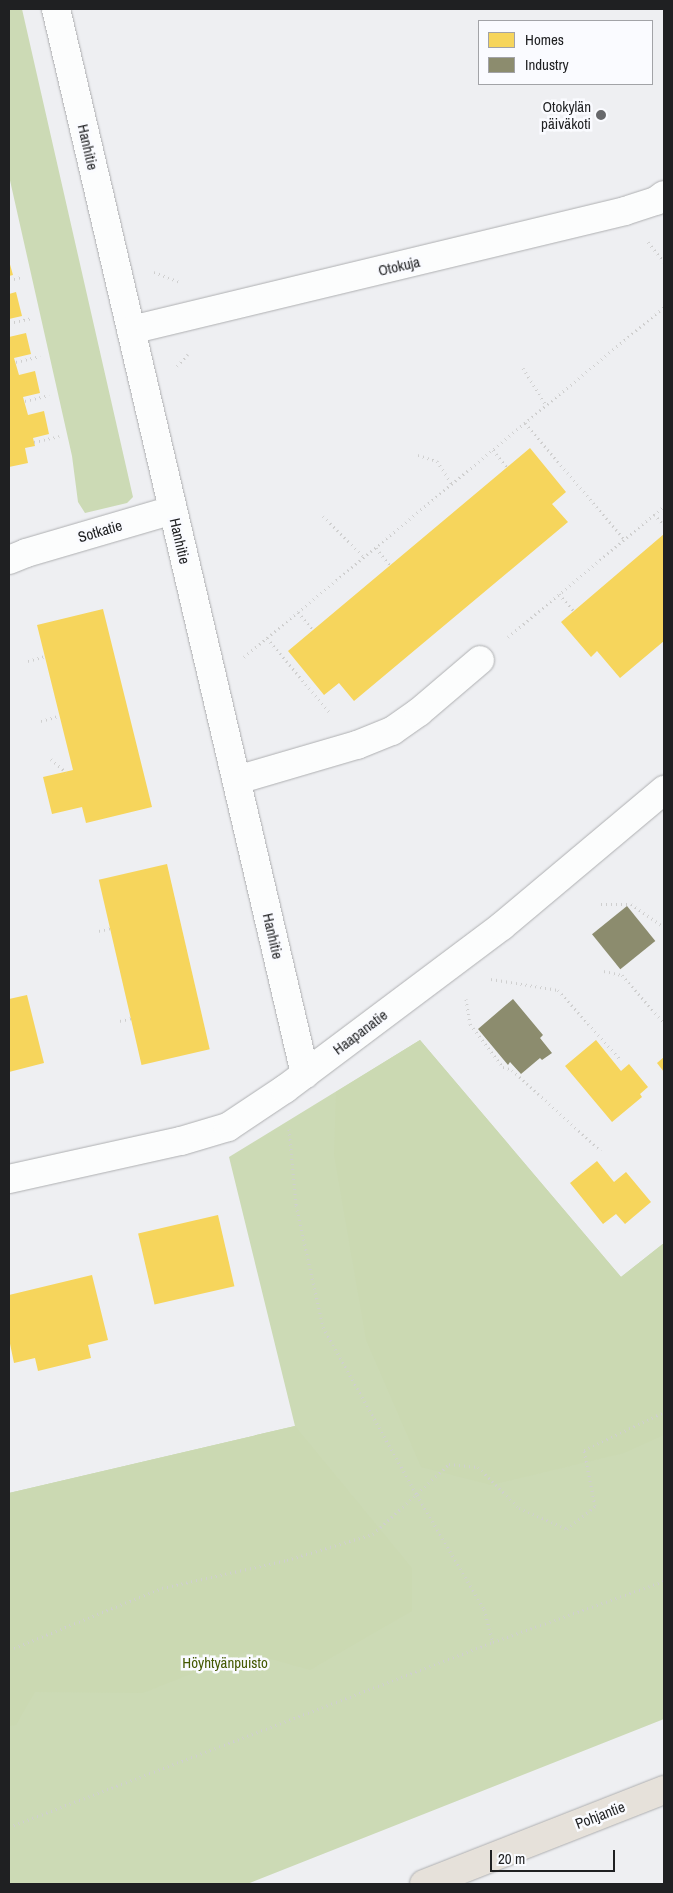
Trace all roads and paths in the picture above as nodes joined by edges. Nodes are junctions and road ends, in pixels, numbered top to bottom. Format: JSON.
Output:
{"nodes":[{"id":1,"x":56,"y":9,"type":"edge"},
{"id":2,"x":664,"y":195,"type":"edge"},
{"id":3,"x":22,"y":277,"type":"dead end"},
{"id":4,"x":9,"y":280,"type":"edge"},
{"id":5,"x":664,"y":307,"type":"edge"},
{"id":6,"x":32,"y":318,"type":"dead end"},
{"id":7,"x":9,"y":323,"type":"edge"},
{"id":8,"x":131,"y":330,"type":"junction"},
{"id":9,"x":40,"y":356,"type":"dead end"},
{"id":10,"x":16,"y":362,"type":"dead end"},
{"id":11,"x":523,"y":368,"type":"dead end"},
{"id":12,"x":49,"y":396,"type":"dead end"},
{"id":13,"x":25,"y":401,"type":"dead end"},
{"id":14,"x":546,"y":406,"type":"junction"},
{"id":15,"x":525,"y":423,"type":"junction"},
{"id":16,"x":59,"y":436,"type":"dead end"},
{"id":17,"x":34,"y":442,"type":"dead end"},
{"id":18,"x":493,"y":450,"type":"junction"},
{"id":19,"x":418,"y":455,"type":"dead end"},
{"id":20,"x":507,"y":467,"type":"dead end"},
{"id":21,"x":452,"y":484,"type":"junction"},
{"id":22,"x":664,"y":506,"type":"edge"},
{"id":23,"x":173,"y":510,"type":"junction"},
{"id":24,"x":654,"y":514,"type":"junction"},
{"id":25,"x":323,"y":516,"type":"dead end"},
{"id":26,"x":664,"y":525,"type":"edge"},
{"id":27,"x":624,"y":539,"type":"junction"},
{"id":28,"x":376,"y":548,"type":"junction"},
{"id":29,"x":15,"y":554,"type":"edge"},
{"id":30,"x":364,"y":557,"type":"junction"},
{"id":31,"x":390,"y":565,"type":"dead end"},
{"id":32,"x":559,"y":594,"type":"junction"},
{"id":33,"x":574,"y":611,"type":"dead end"},
{"id":34,"x":298,"y":612,"type":"junction"},
{"id":35,"x":313,"y":630,"type":"dead end"},
{"id":36,"x":267,"y":638,"type":"junction"},
{"id":37,"x":45,"y":656,"type":"dead end"},
{"id":38,"x":243,"y":658,"type":"dead end"},
{"id":39,"x":480,"y":660,"type":"joint"},
{"id":40,"x":28,"y":661,"type":"dead end"},
{"id":41,"x":60,"y":716,"type":"dead end"},
{"id":42,"x":41,"y":721,"type":"dead end"},
{"id":43,"x":356,"y":745,"type":"junction"},
{"id":44,"x":51,"y":759,"type":"dead end"},
{"id":45,"x":66,"y":772,"type":"dead end"},
{"id":46,"x":237,"y":780,"type":"junction"},
{"id":47,"x":664,"y":790,"type":"edge"},
{"id":48,"x":601,"y":904,"type":"dead end"},
{"id":49,"x":664,"y":927,"type":"edge"},
{"id":50,"x":111,"y":928,"type":"dead end"},
{"id":51,"x":99,"y":931,"type":"dead end"},
{"id":52,"x":604,"y":971,"type":"dead end"},
{"id":53,"x":482,"y":977,"type":"dead end"},
{"id":54,"x":465,"y":991,"type":"dead end"},
{"id":55,"x":132,"y":1018,"type":"dead end"},
{"id":56,"x":120,"y":1021,"type":"dead end"},
{"id":57,"x":664,"y":1024,"type":"edge"},
{"id":58,"x":620,"y":1059,"type":"dead end"},
{"id":59,"x":295,"y":1081,"type":"junction"},
{"id":60,"x":601,"y":1151,"type":"dead end"},
{"id":61,"x":9,"y":1179,"type":"edge"},
{"id":62,"x":664,"y":1412,"type":"edge"},
{"id":63,"x":417,"y":1495,"type":"junction"},
{"id":64,"x":664,"y":1581,"type":"edge"},
{"id":65,"x":493,"y":1642,"type":"junction"},
{"id":66,"x":9,"y":1648,"type":"edge"},
{"id":67,"x":664,"y":1790,"type":"edge"},
{"id":68,"x":9,"y":1827,"type":"edge"},
{"id":69,"x":424,"y":1884,"type":"edge"}],
"edges":[{"from":1,"to":8,"type":"street","name":"Hanhitie"},
{"from":2,"to":8,"type":"street","name":"Otokuja"},
{"from":3,"to":4,"type":"path"},
{"from":5,"to":14,"type":"path"},
{"from":6,"to":7,"type":"path"},
{"from":8,"to":23,"type":"street","name":"Hanhitie"},
{"from":9,"to":10,"type":"path"},
{"from":11,"to":14,"type":"path"},
{"from":12,"to":13,"type":"path"},
{"from":14,"to":15,"type":"path"},
{"from":15,"to":18,"type":"path"},
{"from":15,"to":27,"type":"path"},
{"from":16,"to":17,"type":"path"},
{"from":18,"to":20,"type":"path"},
{"from":18,"to":21,"type":"path"},
{"from":19,"to":21,"type":"path"},
{"from":21,"to":28,"type":"path"},
{"from":22,"to":24,"type":"path"},
{"from":23,"to":29,"type":"street","name":"Sotkatie"},
{"from":23,"to":46,"type":"street","name":"Hanhitie"},
{"from":24,"to":26,"type":"path"},
{"from":24,"to":27,"type":"path"},
{"from":25,"to":30,"type":"path"},
{"from":27,"to":32,"type":"path"},
{"from":28,"to":30,"type":"path"},
{"from":28,"to":31,"type":"path"},
{"from":30,"to":34,"type":"path"},
{"from":32,"to":33,"type":"path"},
{"from":32,"to":39,"type":"path"},
{"from":34,"to":35,"type":"path"},
{"from":34,"to":36,"type":"path"},
{"from":36,"to":38,"type":"path"},
{"from":36,"to":43,"type":"path"},
{"from":37,"to":40,"type":"path"},
{"from":39,"to":43,"type":"street"},
{"from":41,"to":42,"type":"path"},
{"from":43,"to":46,"type":"street"},
{"from":44,"to":45,"type":"path"},
{"from":46,"to":59,"type":"street","name":"Hanhitie"},
{"from":47,"to":59,"type":"street","name":"Haapanatie"},
{"from":48,"to":49,"type":"path"},
{"from":50,"to":51,"type":"path"},
{"from":52,"to":57,"type":"path"},
{"from":53,"to":58,"type":"path"},
{"from":54,"to":60,"type":"path"},
{"from":55,"to":56,"type":"path"},
{"from":59,"to":61,"type":"street","name":"Haapanatie"},
{"from":59,"to":63,"type":"path"},
{"from":62,"to":63,"type":"path"},
{"from":63,"to":65,"type":"path"},
{"from":63,"to":66,"type":"path"},
{"from":64,"to":65,"type":"path"},
{"from":65,"to":68,"type":"path"},
{"from":67,"to":69,"type":"highway","name":"Pohjantie"}]}
